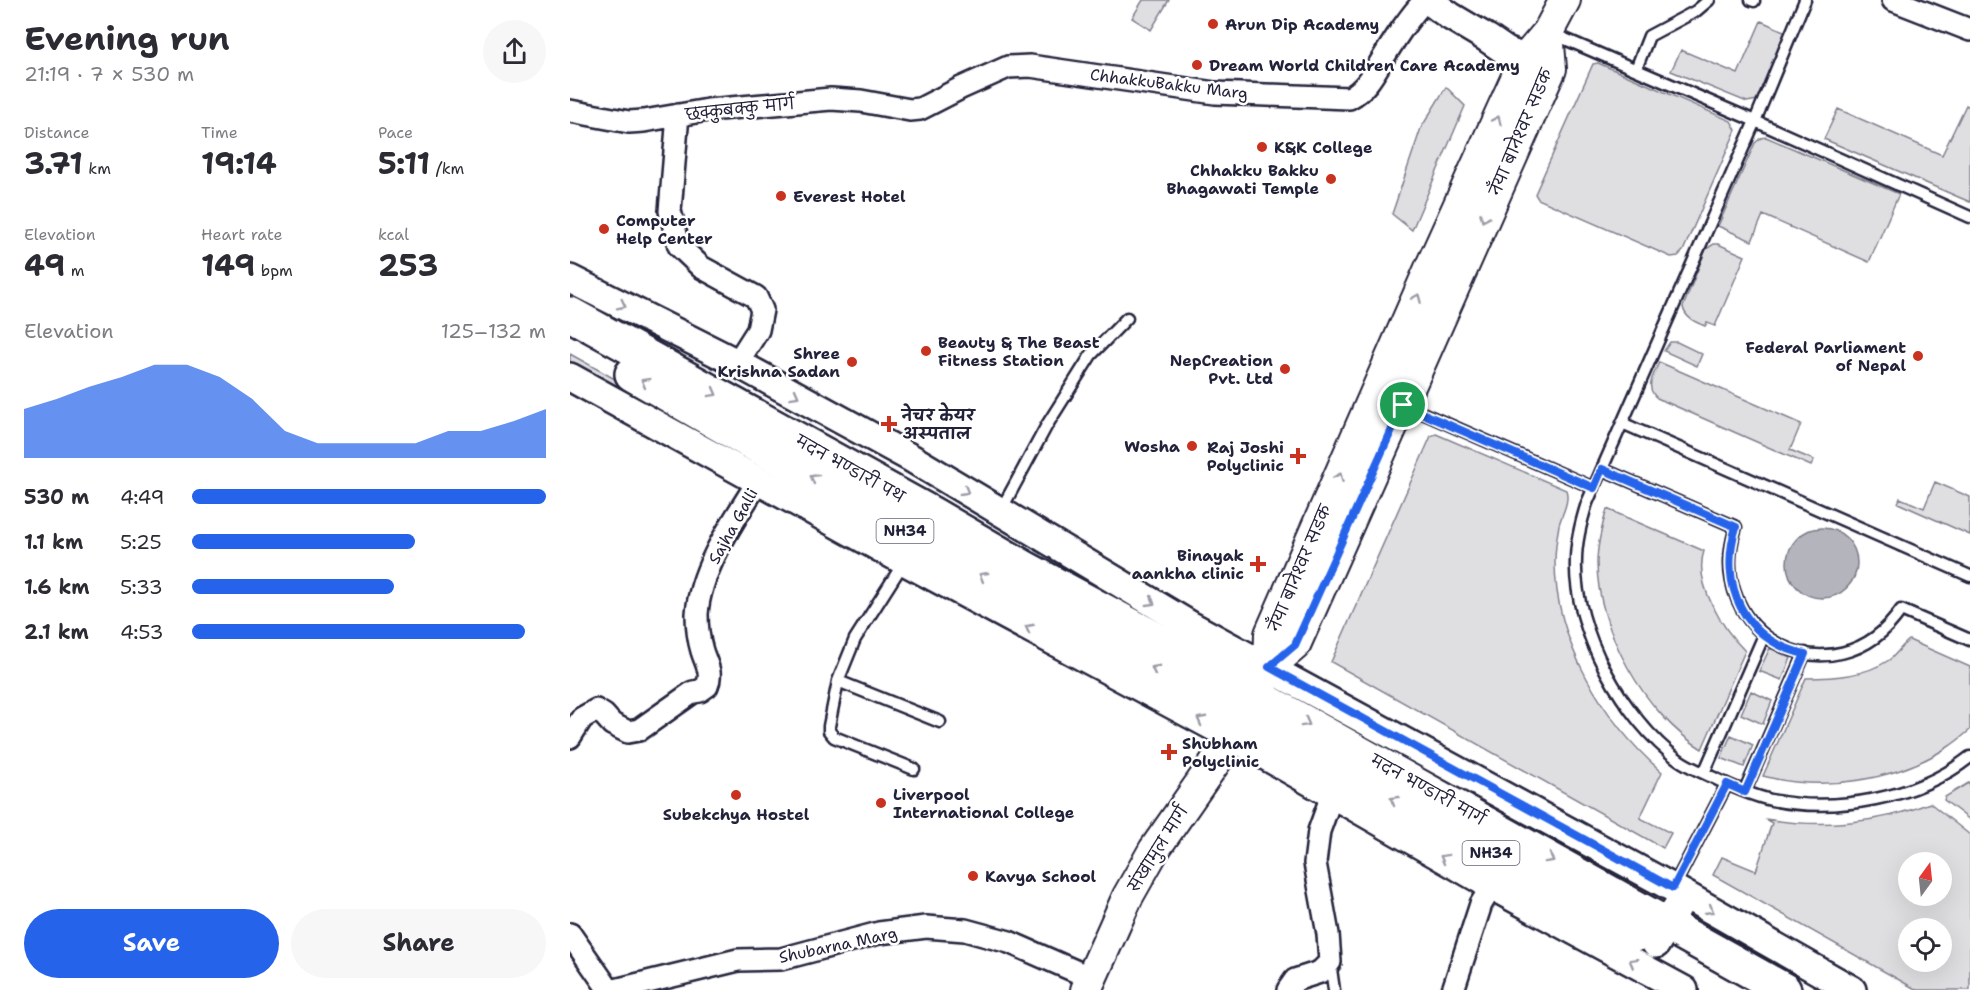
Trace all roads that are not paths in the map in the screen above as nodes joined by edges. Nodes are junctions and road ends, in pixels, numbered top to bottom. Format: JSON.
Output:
{"nodes":[{"id":1,"x":1426,"y":0,"type":"edge"},
{"id":2,"x":1565,"y":0,"type":"edge"},
{"id":3,"x":1709,"y":0,"type":"edge"},
{"id":4,"x":1805,"y":0,"type":"edge"},
{"id":5,"x":1905,"y":2,"type":"edge"},
{"id":6,"x":1970,"y":30,"type":"edge"},
{"id":7,"x":1548,"y":32,"type":"junction"},
{"id":8,"x":1538,"y":64,"type":"junction"},
{"id":9,"x":1636,"y":69,"type":"junction"},
{"id":10,"x":910,"y":110,"type":"joint"},
{"id":11,"x":570,"y":111,"type":"edge"},
{"id":12,"x":678,"y":116,"type":"junction"},
{"id":13,"x":1755,"y":121,"type":"junction"},
{"id":14,"x":1970,"y":217,"type":"edge"},
{"id":15,"x":570,"y":279,"type":"edge"},
{"id":16,"x":570,"y":314,"type":"edge"},
{"id":17,"x":1128,"y":318,"type":"dead end"},
{"id":18,"x":570,"y":339,"type":"edge"},
{"id":19,"x":737,"y":363,"type":"junction"},
{"id":20,"x":570,"y":377,"type":"edge"},
{"id":21,"x":1403,"y":405,"type":"junction"},
{"id":22,"x":1622,"y":423,"type":"junction"},
{"id":23,"x":1602,"y":469,"type":"junction"},
{"id":24,"x":759,"y":480,"type":"junction"},
{"id":25,"x":1594,"y":488,"type":"junction"},
{"id":26,"x":1007,"y":500,"type":"dead end"},
{"id":27,"x":904,"y":561,"type":"junction"},
{"id":28,"x":1970,"y":576,"type":"edge"},
{"id":29,"x":1764,"y":635,"type":"junction"},
{"id":30,"x":1970,"y":640,"type":"edge"},
{"id":31,"x":1805,"y":654,"type":"junction"},
{"id":32,"x":838,"y":681,"type":"junction"},
{"id":33,"x":1250,"y":703,"type":"junction"},
{"id":34,"x":940,"y":722,"type":"dead end"},
{"id":35,"x":570,"y":737,"type":"edge"},
{"id":36,"x":1970,"y":757,"type":"edge"},
{"id":37,"x":914,"y":770,"type":"dead end"},
{"id":38,"x":1704,"y":773,"type":"junction"},
{"id":39,"x":1727,"y":784,"type":"junction"},
{"id":40,"x":1745,"y":792,"type":"junction"},
{"id":41,"x":1332,"y":795,"type":"junction"},
{"id":42,"x":1492,"y":886,"type":"junction"},
{"id":43,"x":1678,"y":892,"type":"junction"},
{"id":44,"x":1618,"y":925,"type":"junction"},
{"id":45,"x":570,"y":934,"type":"edge"},
{"id":46,"x":1662,"y":934,"type":"junction"},
{"id":47,"x":1330,"y":962,"type":"junction"},
{"id":48,"x":1089,"y":984,"type":"edge"},
{"id":49,"x":609,"y":990,"type":"edge"},
{"id":50,"x":615,"y":990,"type":"edge"},
{"id":51,"x":1288,"y":990,"type":"edge"},
{"id":52,"x":1334,"y":990,"type":"edge"},
{"id":53,"x":1453,"y":990,"type":"edge"},
{"id":54,"x":1684,"y":990,"type":"edge"},
{"id":55,"x":1739,"y":990,"type":"edge"},
{"id":56,"x":1784,"y":990,"type":"edge"},
{"id":57,"x":1852,"y":990,"type":"edge"}],
"edges":[{"from":1,"to":8,"type":"street"},
{"from":1,"to":10,"type":"street","name":"ChhakkuBakku Marg"},
{"from":2,"to":7,"type":"main road"},
{"from":3,"to":9,"type":"lane"},
{"from":4,"to":13,"type":"lane"},
{"from":5,"to":6,"type":"street"},
{"from":7,"to":8,"type":"main road"},
{"from":7,"to":9,"type":"lane"},
{"from":8,"to":21,"type":"main road","name":"नँया बानेश्वर सडक","one_way":true},
{"from":33,"to":8,"type":"main road","name":"नँया बानेश्वर सडक","one_way":true},
{"from":9,"to":13,"type":"lane"},
{"from":10,"to":12,"type":"street","name":"छक्कुबक्कु मार्ग"},
{"from":11,"to":12,"type":"street","name":"छक्कुबक्कु मार्ग"},
{"from":12,"to":19,"type":"street"},
{"from":13,"to":14,"type":"lane"},
{"from":13,"to":22,"type":"lane"},
{"from":15,"to":19,"type":"street","one_way":true},
{"from":16,"to":33,"type":"highway","name":"मदन भण्डारी पथ","number":"NH34","one_way":true},
{"from":17,"to":26,"type":"lane"},
{"from":33,"to":18,"type":"highway","name":"मदन भण्डारी पथ","number":"NH34","one_way":true},
{"from":19,"to":33,"type":"street","one_way":true},
{"from":20,"to":24,"type":"street"},
{"from":21,"to":25,"type":"lane"},
{"from":21,"to":33,"type":"main road","name":"नँया बानेश्वर सडक"},
{"from":22,"to":23,"type":"lane"},
{"from":22,"to":28,"type":"lane"},
{"from":23,"to":25,"type":"lane"},
{"from":23,"to":29,"type":"lane"},
{"from":24,"to":27,"type":"street"},
{"from":24,"to":35,"type":"street","name":"Sajha Galli"},
{"from":25,"to":38,"type":"lane"},
{"from":27,"to":32,"type":"lane"},
{"from":33,"to":27,"type":"street","one_way":true},
{"from":29,"to":31,"type":"lane"},
{"from":29,"to":38,"type":"lane"},
{"from":30,"to":31,"type":"lane"},
{"from":31,"to":40,"type":"lane"},
{"from":32,"to":34,"type":"lane"},
{"from":32,"to":37,"type":"lane"},
{"from":33,"to":41,"type":"street"},
{"from":33,"to":43,"type":"street"},
{"from":33,"to":44,"type":"highway","name":"मदन भण्डारी मार्ग","number":"NH34"},
{"from":33,"to":48,"type":"main road","name":"संखामुल मार्ग"},
{"from":36,"to":40,"type":"lane"},
{"from":38,"to":39,"type":"lane"},
{"from":39,"to":40,"type":"lane"},
{"from":39,"to":43,"type":"lane"},
{"from":42,"to":41,"type":"street","one_way":true},
{"from":41,"to":47,"type":"street"},
{"from":42,"to":44,"type":"street"},
{"from":42,"to":53,"type":"street"},
{"from":43,"to":46,"type":"street"},
{"from":43,"to":57,"type":"street","one_way":true},
{"from":44,"to":46,"type":"highway","name":"मदन भण्डारी मार्ग","number":"NH34"},
{"from":54,"to":44,"type":"street","one_way":true},
{"from":45,"to":49,"type":"street"},
{"from":46,"to":55,"type":"highway","name":"मदन भण्डारी मार्ग","number":"NH34"},
{"from":46,"to":56,"type":"highway","name":"मदन भण्डारी मार्ग","number":"NH34"},
{"from":47,"to":51,"type":"street"},
{"from":47,"to":52,"type":"lane"},
{"from":48,"to":50,"type":"street","name":"Shubarna Marg"}]}
